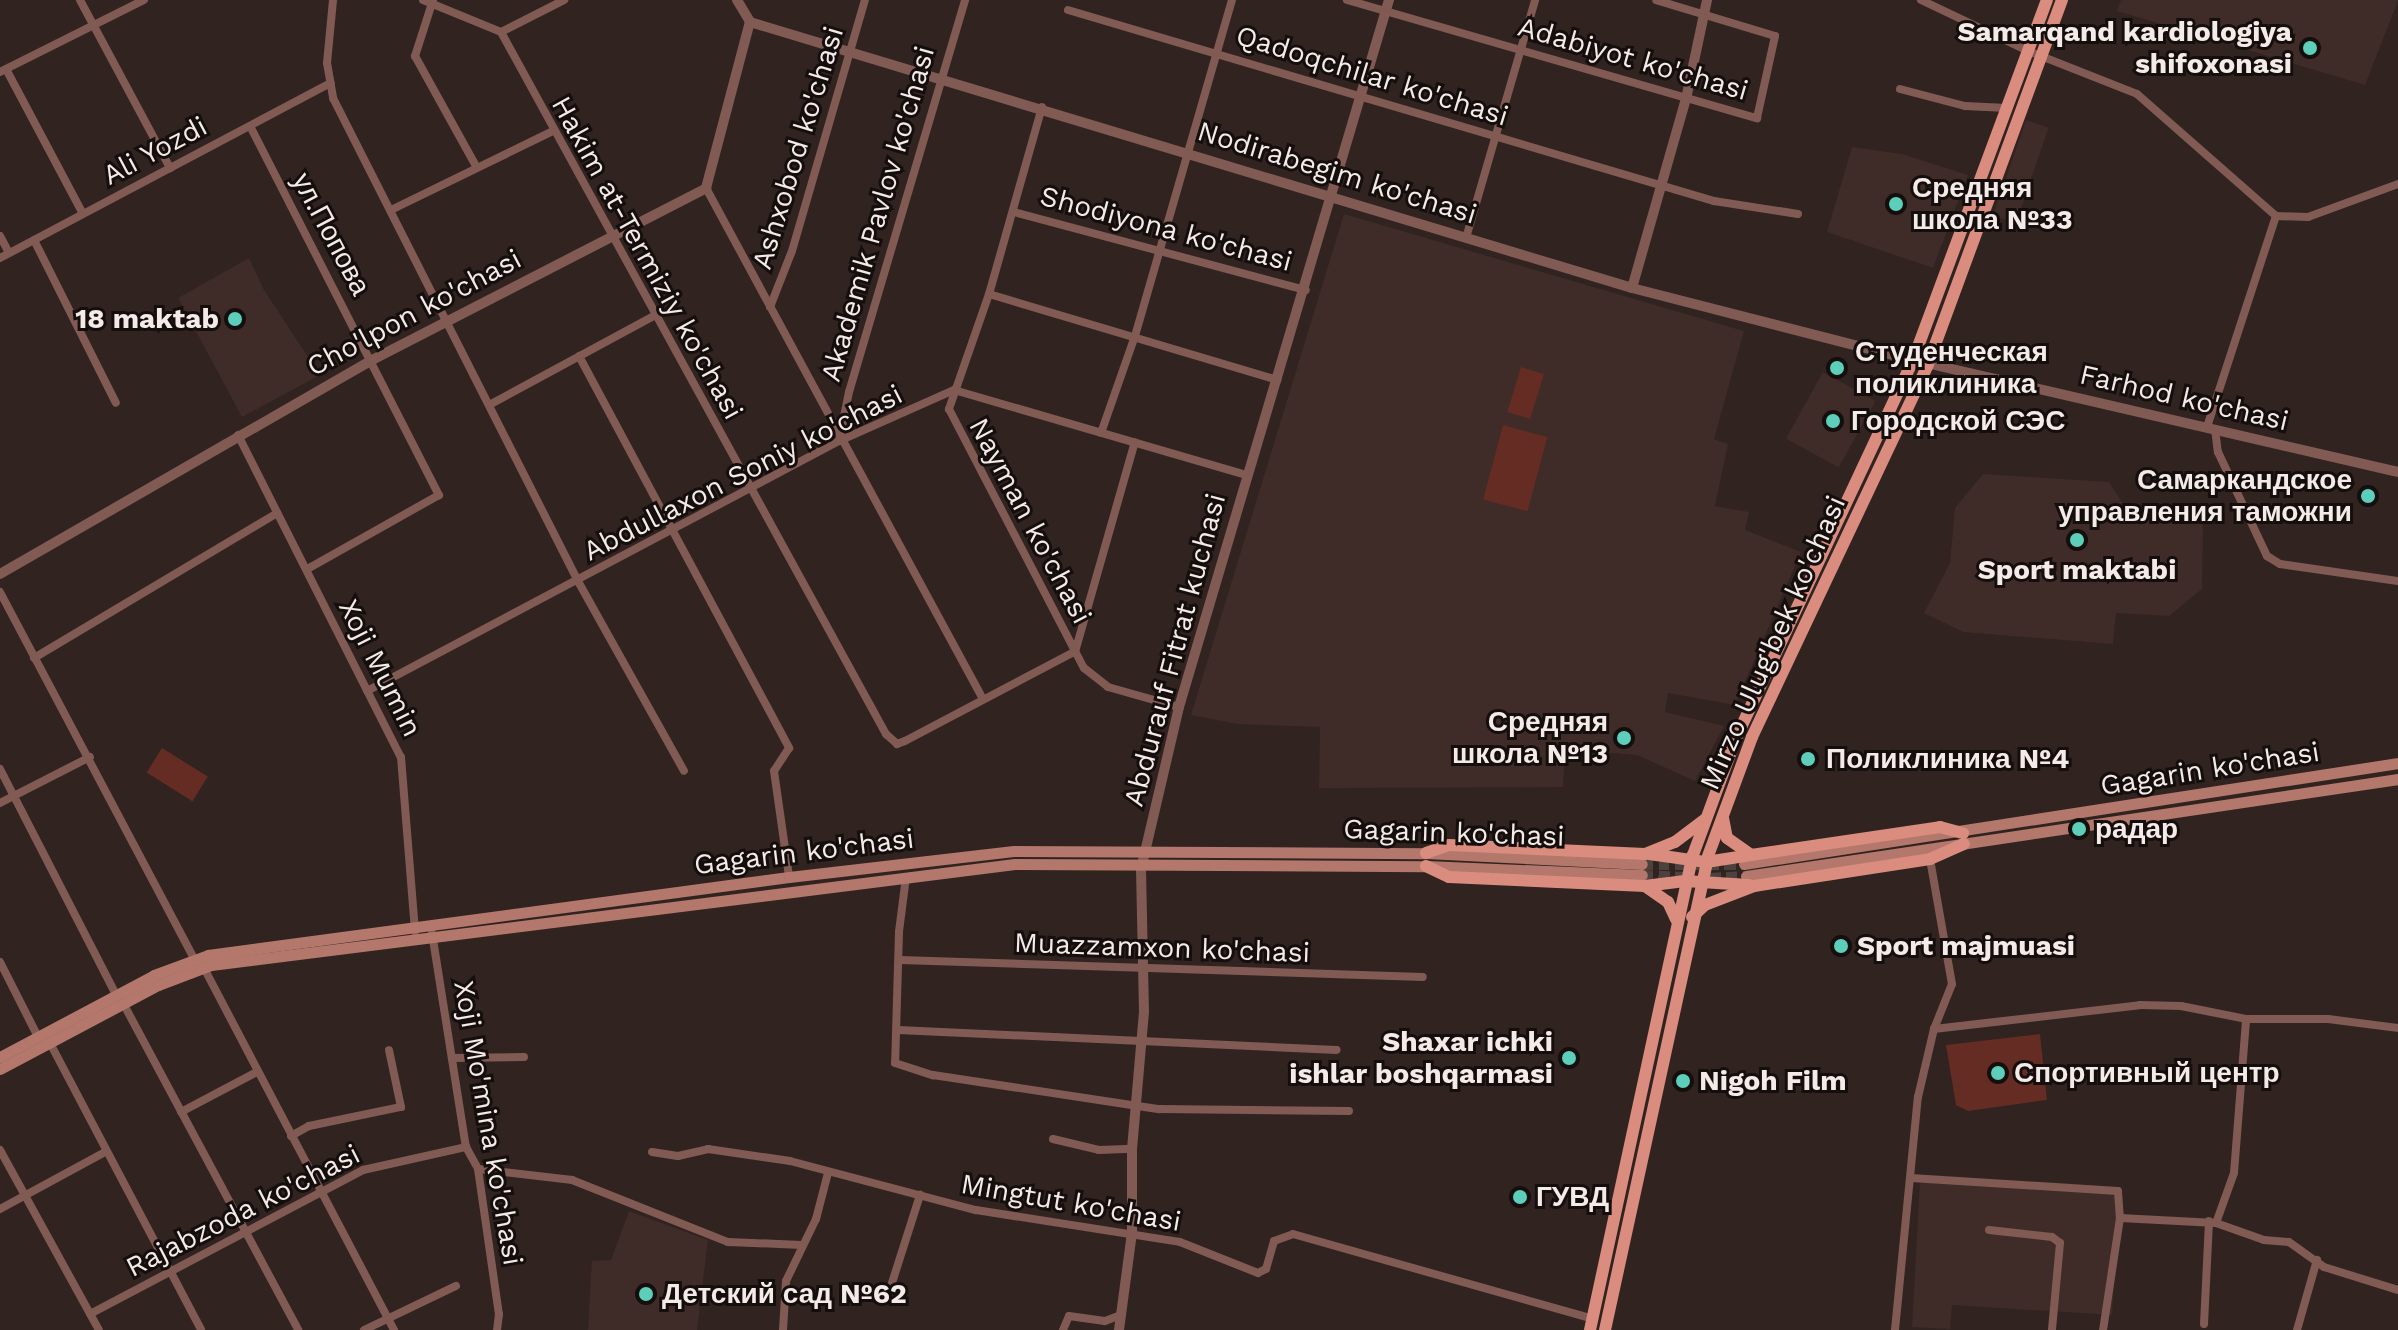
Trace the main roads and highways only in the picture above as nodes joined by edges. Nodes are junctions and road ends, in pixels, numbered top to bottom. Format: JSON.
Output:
{"nodes":[{"id":1,"x":2047,"y":0,"type":"edge"},
{"id":2,"x":2062,"y":0,"type":"edge"},
{"id":3,"x":2398,"y":763,"type":"edge"},
{"id":4,"x":2398,"y":779,"type":"edge"},
{"id":5,"x":1723,"y":814,"type":"junction"},
{"id":6,"x":1707,"y":818,"type":"junction"},
{"id":7,"x":1963,"y":838,"type":"junction"},
{"id":8,"x":1426,"y":860,"type":"junction"},
{"id":9,"x":1691,"y":862,"type":"junction"},
{"id":10,"x":1706,"y":862,"type":"junction"},
{"id":11,"x":1644,"y":870,"type":"junction"},
{"id":12,"x":1749,"y":870,"type":"junction"},
{"id":13,"x":1685,"y":881,"type":"junction"},
{"id":14,"x":1699,"y":882,"type":"junction"},
{"id":15,"x":1692,"y":917,"type":"junction"},
{"id":16,"x":1676,"y":919,"type":"junction"},
{"id":17,"x":432,"y":930,"type":"junction"},
{"id":18,"x":415,"y":933,"type":"junction"},
{"id":19,"x":119,"y":999,"type":"junction"},
{"id":20,"x":0,"y":1057,"type":"edge"},
{"id":21,"x":0,"y":1069,"type":"edge"},
{"id":22,"x":1592,"y":1325,"type":"edge"},
{"id":23,"x":1605,"y":1330,"type":"edge"}],
"edges":[{"from":1,"to":6,"type":"main road","name":"Mirzo Ulug'bek ko'chasi"},
{"from":2,"to":5,"type":"main road","name":"Mirzo Ulug'bek ko'chasi"},
{"from":3,"to":7,"type":"main road","name":"Gagarin ko'chasi"},
{"from":4,"to":7,"type":"main road","name":"Gagarin ko'chasi"},
{"from":5,"to":10,"type":"main road","name":"Mirzo Ulug'bek ko'chasi"},
{"from":5,"to":12,"type":"main road"},
{"from":6,"to":9,"type":"main road","name":"Mirzo Ulug'bek ko'chasi"},
{"from":6,"to":11,"type":"main road"},
{"from":7,"to":12,"type":"main road","name":"Gagarin ko'chasi"},
{"from":7,"to":12,"type":"main road"},
{"from":7,"to":12,"type":"main road"},
{"from":8,"to":11,"type":"main road"},
{"from":8,"to":11,"type":"main road"},
{"from":8,"to":17,"type":"main road","name":"Gagarin ko'chasi"},
{"from":8,"to":17,"type":"main road","name":"Gagarin ko'chasi"},
{"from":9,"to":10,"type":"main road"},
{"from":9,"to":11,"type":"main road"},
{"from":9,"to":13,"type":"main road","name":"Mirzo Ulug'bek ko'chasi"},
{"from":10,"to":12,"type":"main road"},
{"from":10,"to":14,"type":"main road","name":"Mirzo Ulug'bek ko'chasi"},
{"from":11,"to":13,"type":"main road"},
{"from":11,"to":16,"type":"main road"},
{"from":12,"to":14,"type":"main road"},
{"from":12,"to":15,"type":"main road"},
{"from":13,"to":14,"type":"main road"},
{"from":13,"to":16,"type":"main road","name":"Mirzo Ulug'bek ko'chasi"},
{"from":14,"to":15,"type":"main road","name":"Mirzo Ulug'bek ko'chasi"},
{"from":15,"to":23,"type":"main road","name":"Mirzo Ulug'bek ko'chasi"},
{"from":16,"to":22,"type":"main road","name":"Mirzo Ulug'bek ko'chasi"},
{"from":17,"to":18,"type":"main road","name":"Gagarin ko'chasi"},
{"from":18,"to":19,"type":"main road","name":"Gagarin ko'chasi"},
{"from":18,"to":19,"type":"main road","name":"Gagarin ko'chasi"},
{"from":19,"to":20,"type":"main road","name":"Gagarin ko'chasi"},
{"from":19,"to":21,"type":"main road","name":"Gagarin ko'chasi"}]}
